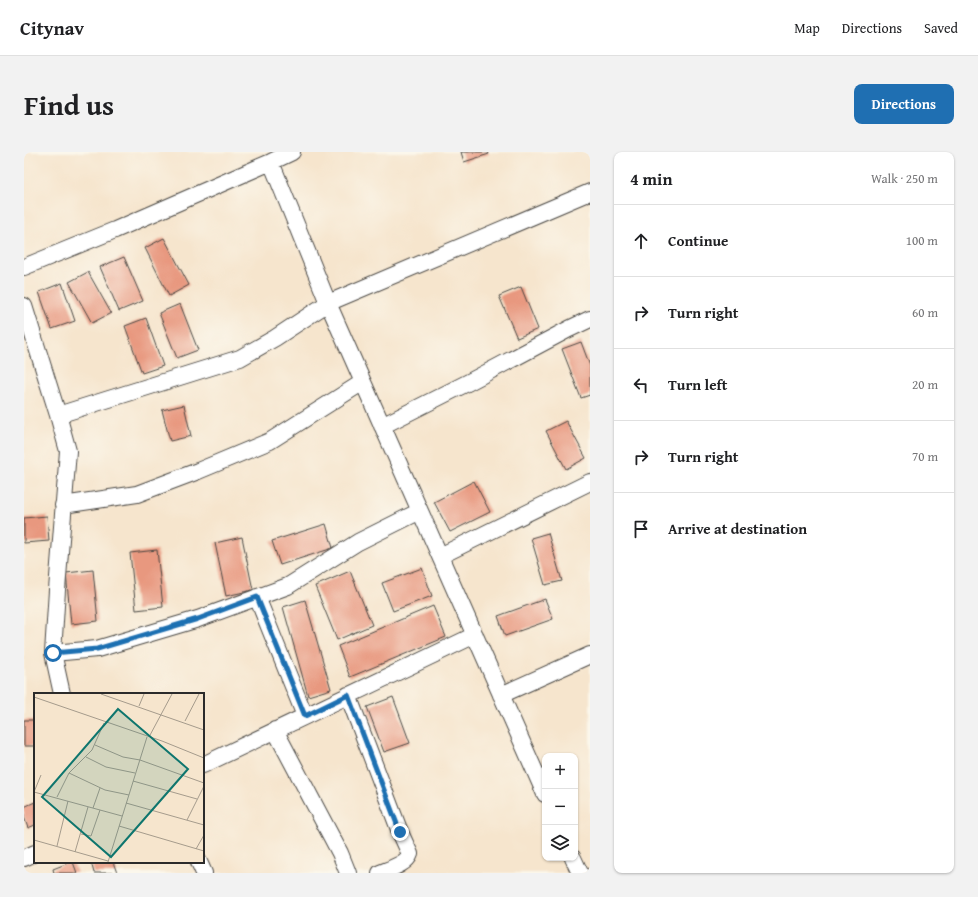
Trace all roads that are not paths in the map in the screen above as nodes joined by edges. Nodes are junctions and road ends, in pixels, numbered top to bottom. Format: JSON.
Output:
{"nodes":[{"id":1,"x":280,"y":156,"type":"edge"},
{"id":2,"x":590,"y":192,"type":"edge"},
{"id":3,"x":24,"y":267,"type":"edge"},
{"id":4,"x":328,"y":303,"type":"junction"},
{"id":5,"x":24,"y":306,"type":"edge"},
{"id":6,"x":590,"y":319,"type":"edge"},
{"id":7,"x":363,"y":382,"type":"junction"},
{"id":8,"x":58,"y":415,"type":"junction"},
{"id":9,"x":382,"y":426,"type":"junction"},
{"id":10,"x":590,"y":482,"type":"edge"},
{"id":11,"x":63,"y":505,"type":"junction"},
{"id":12,"x":420,"y":511,"type":"junction"},
{"id":13,"x":440,"y":556,"type":"junction"},
{"id":14,"x":257,"y":597,"type":"junction"},
{"id":15,"x":475,"y":634,"type":"junction"},
{"id":16,"x":53,"y":653,"type":"junction"},
{"id":17,"x":590,"y":655,"type":"edge"},
{"id":18,"x":62,"y":693,"type":"edge"},
{"id":19,"x":348,"y":695,"type":"junction"},
{"id":20,"x":502,"y":695,"type":"junction"},
{"id":21,"x":305,"y":716,"type":"junction"},
{"id":22,"x":276,"y":730,"type":"junction"},
{"id":23,"x":204,"y":765,"type":"edge"},
{"id":24,"x":543,"y":789,"type":"edge"},
{"id":25,"x":34,"y":854,"type":"edge"},
{"id":26,"x":24,"y":858,"type":"edge"},
{"id":27,"x":574,"y":861,"type":"edge"},
{"id":28,"x":199,"y":863,"type":"edge"},
{"id":29,"x":204,"y":873,"type":"edge"},
{"id":30,"x":348,"y":873,"type":"edge"},
{"id":31,"x":380,"y":873,"type":"edge"},
{"id":32,"x":580,"y":873,"type":"edge"}],
"edges":[{"from":1,"to":3,"type":"street"},
{"from":1,"to":4,"type":"street"},
{"from":2,"to":4,"type":"street"},
{"from":4,"to":7,"type":"street"},
{"from":4,"to":8,"type":"street"},
{"from":5,"to":8,"type":"street"},
{"from":6,"to":9,"type":"street"},
{"from":7,"to":9,"type":"street"},
{"from":7,"to":11,"type":"street"},
{"from":8,"to":11,"type":"street"},
{"from":9,"to":12,"type":"street"},
{"from":10,"to":13,"type":"street"},
{"from":11,"to":16,"type":"street"},
{"from":12,"to":13,"type":"street"},
{"from":12,"to":14,"type":"street"},
{"from":13,"to":15,"type":"street"},
{"from":14,"to":16,"type":"street"},
{"from":14,"to":21,"type":"street"},
{"from":15,"to":19,"type":"street"},
{"from":15,"to":20,"type":"street"},
{"from":16,"to":18,"type":"street"},
{"from":17,"to":20,"type":"street"},
{"from":19,"to":21,"type":"street"},
{"from":19,"to":31,"type":"street"},
{"from":20,"to":24,"type":"street"},
{"from":21,"to":22,"type":"street"},
{"from":22,"to":23,"type":"street"},
{"from":22,"to":30,"type":"street"},
{"from":25,"to":26,"type":"street"},
{"from":27,"to":32,"type":"street"},
{"from":28,"to":29,"type":"street"}]}
